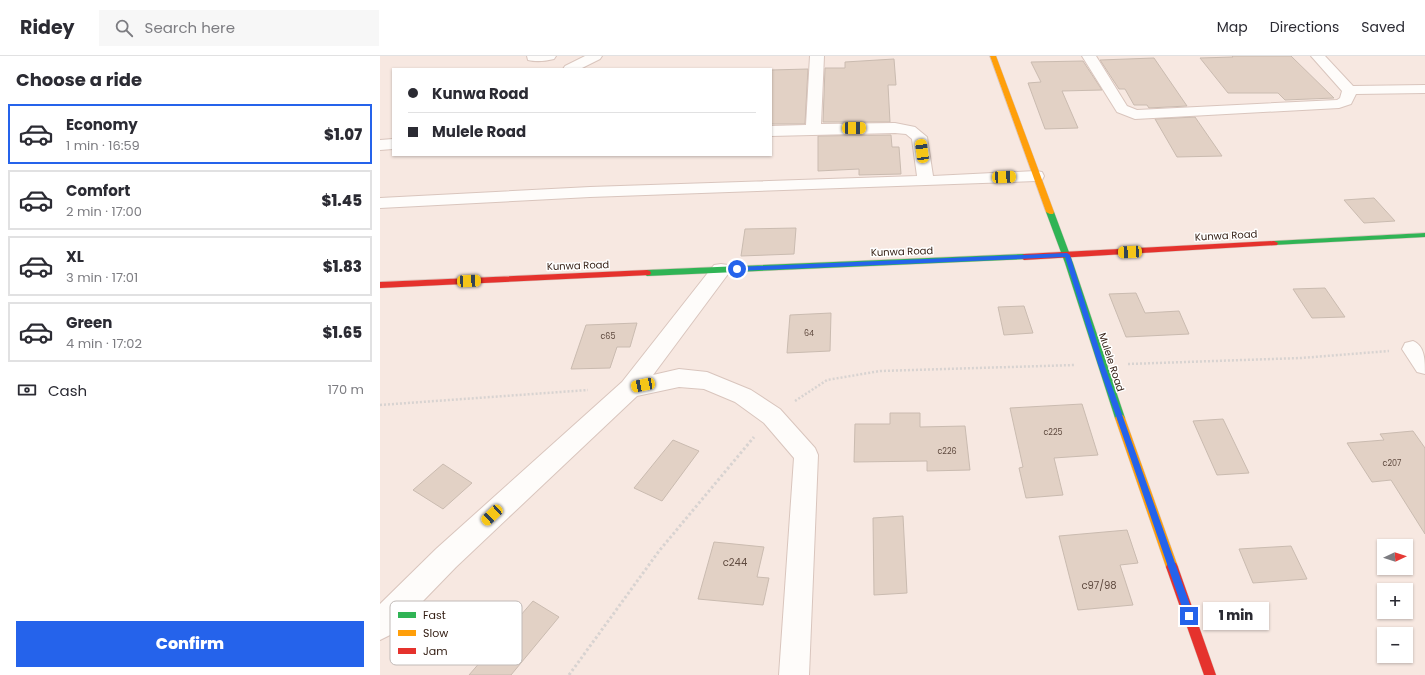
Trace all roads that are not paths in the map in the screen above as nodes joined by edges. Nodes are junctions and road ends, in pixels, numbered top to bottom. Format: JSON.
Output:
{"nodes":[{"id":1,"x":549,"y":56,"type":"edge"},
{"id":2,"x":594,"y":56,"type":"edge"},
{"id":3,"x":817,"y":56,"type":"edge"},
{"id":4,"x":993,"y":56,"type":"edge"},
{"id":5,"x":1089,"y":56,"type":"edge"},
{"id":6,"x":1318,"y":56,"type":"edge"},
{"id":7,"x":533,"y":57,"type":"edge"},
{"id":8,"x":572,"y":68,"type":"edge"},
{"id":9,"x":1425,"y":89,"type":"edge"},
{"id":10,"x":1349,"y":90,"type":"junction"},
{"id":11,"x":813,"y":129,"type":"junction"},
{"id":12,"x":772,"y":131,"type":"edge"},
{"id":13,"x":392,"y":144,"type":"edge"},
{"id":14,"x":380,"y":145,"type":"edge"},
{"id":15,"x":1036,"y":176,"type":"junction"},
{"id":16,"x":926,"y":180,"type":"junction"},
{"id":17,"x":380,"y":203,"type":"edge"},
{"id":18,"x":1425,"y":235,"type":"edge"},
{"id":19,"x":1067,"y":255,"type":"junction"},
{"id":20,"x":721,"y":270,"type":"junction"},
{"id":21,"x":380,"y":285,"type":"edge"},
{"id":22,"x":1413,"y":349,"type":"road end"},
{"id":23,"x":1425,"y":366,"type":"edge"},
{"id":24,"x":630,"y":388,"type":"junction"},
{"id":25,"x":404,"y":601,"type":"edge"},
{"id":26,"x":390,"y":615,"type":"edge"},
{"id":27,"x":380,"y":625,"type":"edge"},
{"id":28,"x":794,"y":675,"type":"edge"},
{"id":29,"x":1210,"y":675,"type":"edge"}],
"edges":[{"from":1,"to":7,"type":"street"},
{"from":2,"to":8,"type":"street"},
{"from":3,"to":11,"type":"street"},
{"from":4,"to":15,"type":"street","name":"Mulele Road"},
{"from":5,"to":10,"type":"street"},
{"from":6,"to":10,"type":"street"},
{"from":9,"to":10,"type":"street"},
{"from":11,"to":12,"type":"street"},
{"from":11,"to":16,"type":"street"},
{"from":13,"to":14,"type":"street"},
{"from":15,"to":16,"type":"street"},
{"from":15,"to":19,"type":"street","name":"Mulele Road"},
{"from":16,"to":17,"type":"street"},
{"from":18,"to":19,"type":"street","name":"Kunwa Road"},
{"from":19,"to":20,"type":"street","name":"Kunwa Road"},
{"from":19,"to":29,"type":"street","name":"Mulele Road"},
{"from":20,"to":21,"type":"street","name":"Kunwa Road"},
{"from":20,"to":24,"type":"street"},
{"from":22,"to":23,"type":"street"},
{"from":24,"to":25,"type":"street"},
{"from":24,"to":28,"type":"street"},
{"from":26,"to":27,"type":"street"}]}
